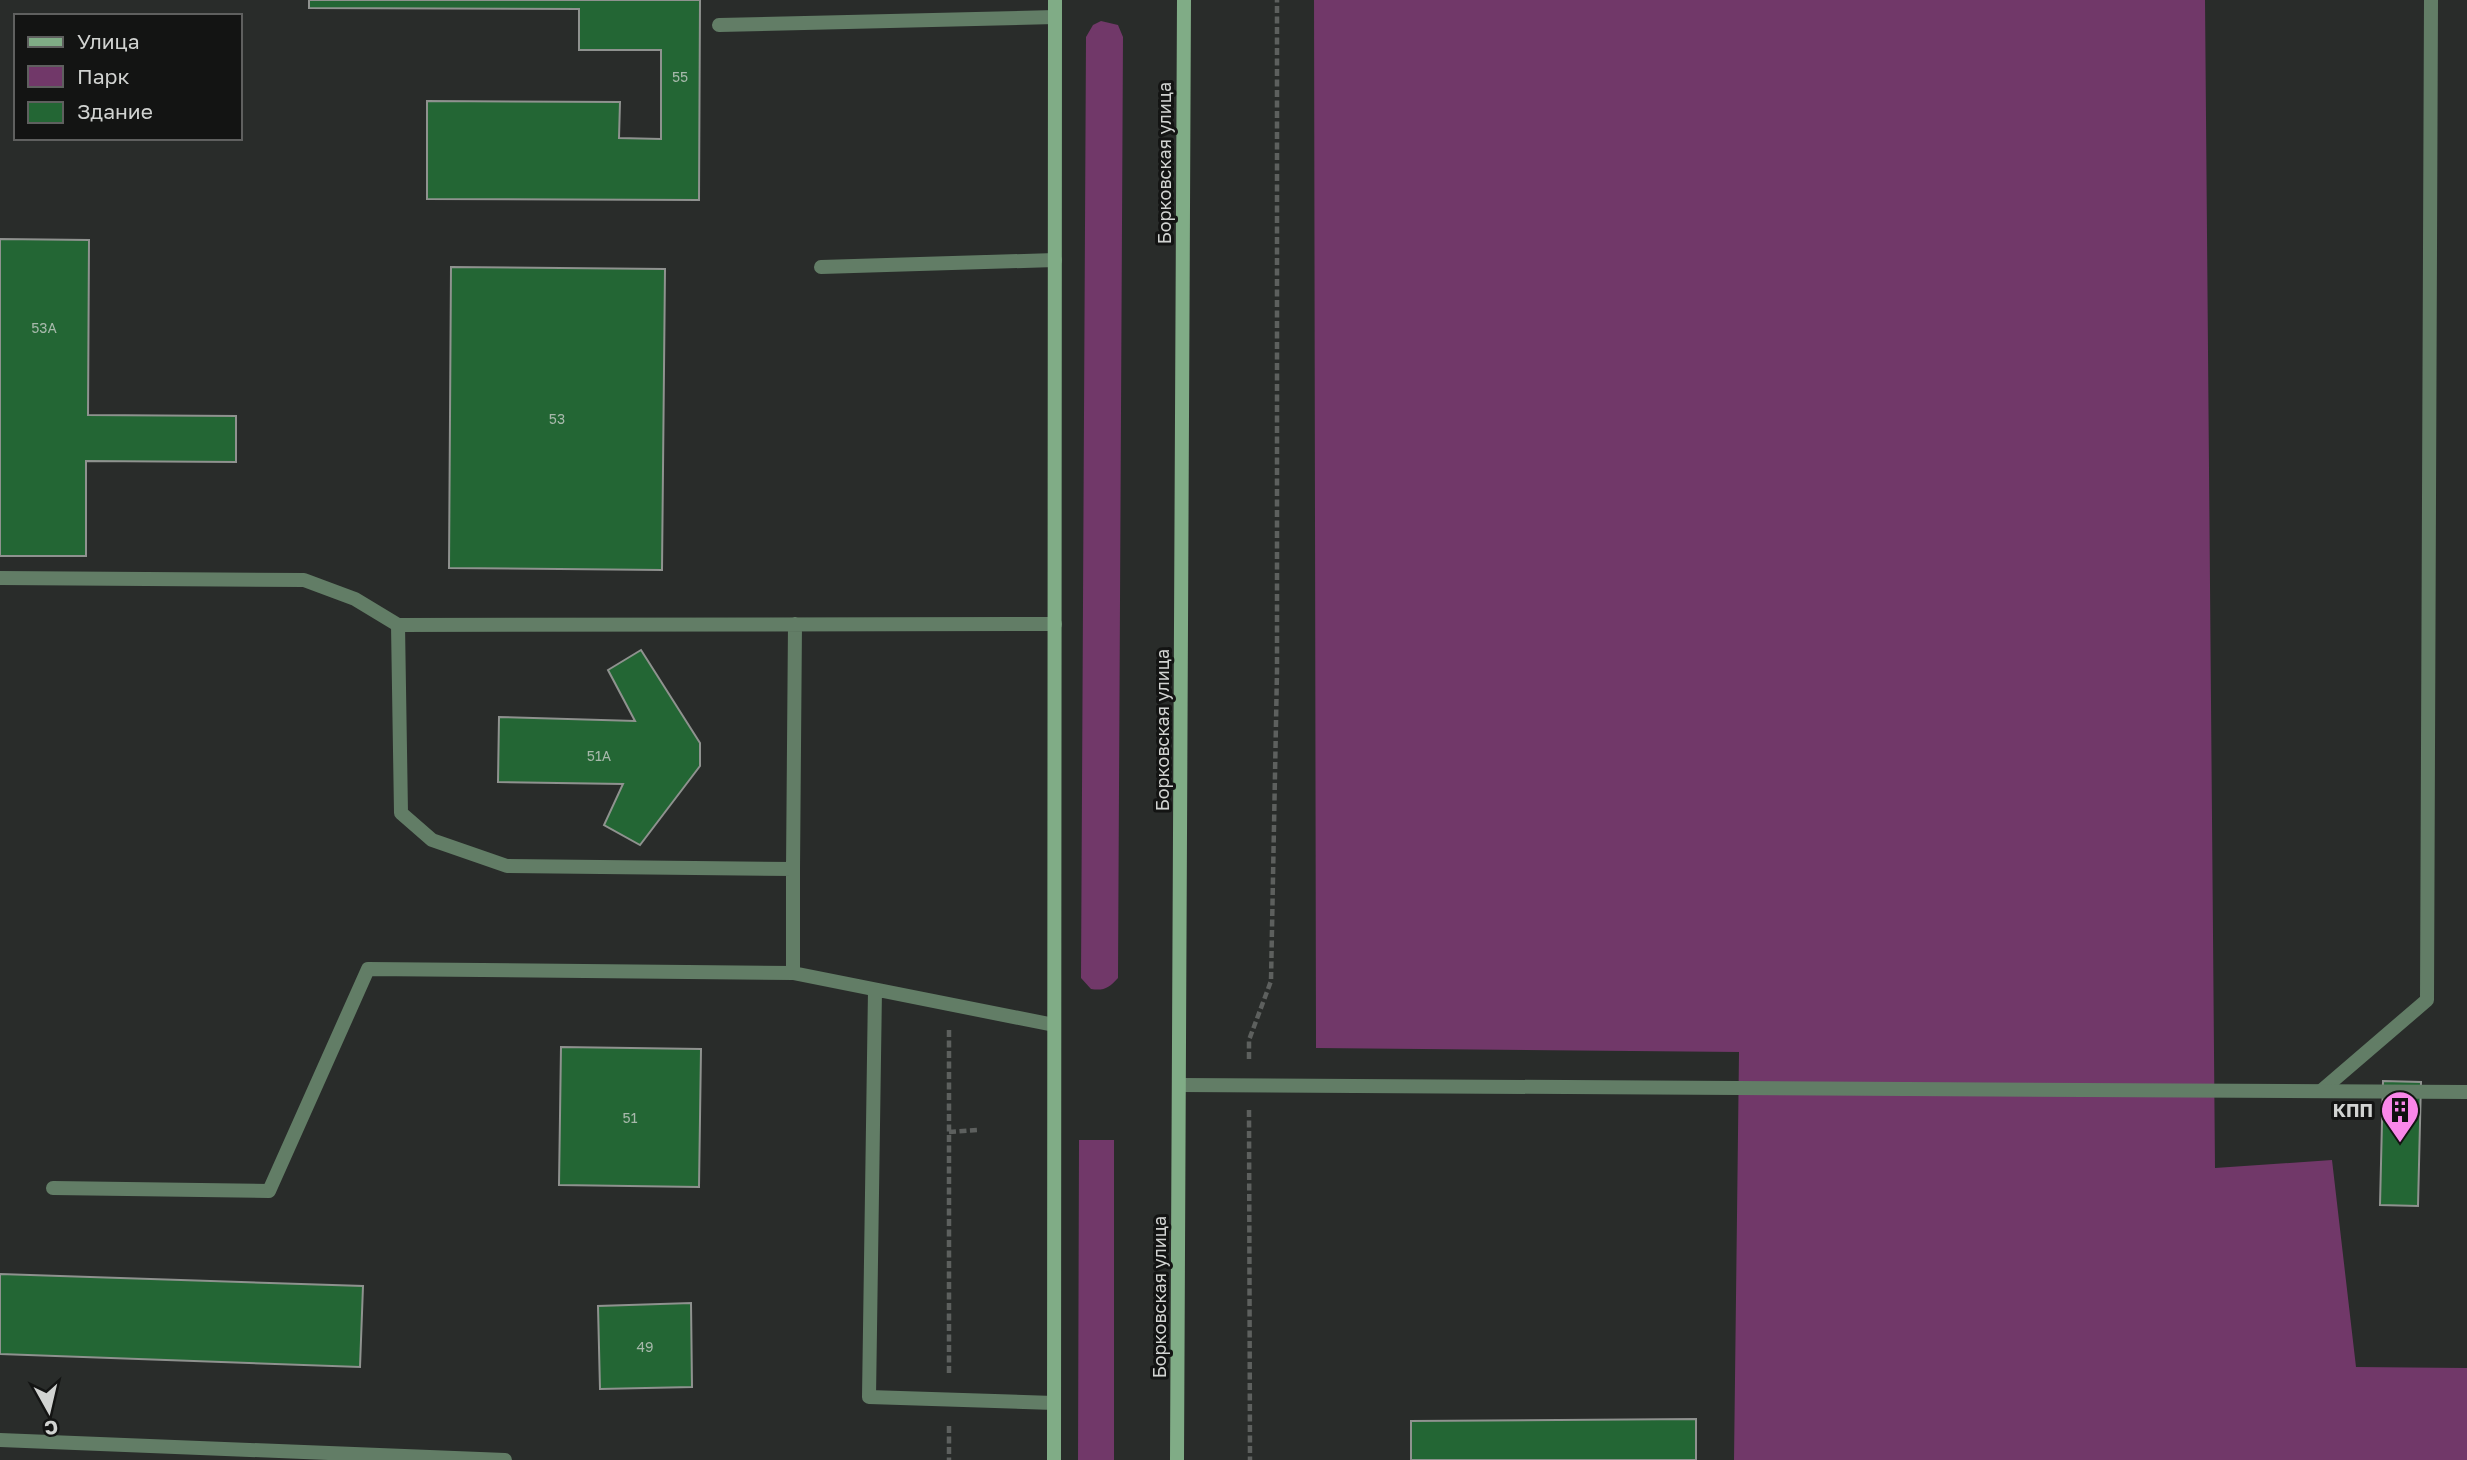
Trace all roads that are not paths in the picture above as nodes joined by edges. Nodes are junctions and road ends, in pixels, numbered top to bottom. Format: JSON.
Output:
{"nodes":[{"id":1,"x":1055,"y":0,"type":"edge"},
{"id":2,"x":1184,"y":0,"type":"edge"},
{"id":3,"x":2431,"y":0,"type":"edge"},
{"id":4,"x":1055,"y":17,"type":"junction"},
{"id":5,"x":719,"y":25,"type":"dead end"},
{"id":6,"x":1055,"y":260,"type":"junction"},
{"id":7,"x":821,"y":267,"type":"dead end"},
{"id":8,"x":0,"y":578,"type":"edge"},
{"id":9,"x":795,"y":624,"type":"junction"},
{"id":10,"x":1055,"y":624,"type":"junction"},
{"id":11,"x":398,"y":625,"type":"junction"},
{"id":12,"x":793,"y":870,"type":"junction"},
{"id":13,"x":793,"y":973,"type":"junction"},
{"id":14,"x":874,"y":990,"type":"junction"},
{"id":15,"x":1054,"y":1026,"type":"junction"},
{"id":16,"x":1180,"y":1085,"type":"junction"},
{"id":17,"x":2321,"y":1091,"type":"junction"},
{"id":18,"x":2467,"y":1092,"type":"edge"},
{"id":19,"x":53,"y":1188,"type":"dead end"},
{"id":20,"x":1054,"y":1403,"type":"junction"},
{"id":21,"x":0,"y":1440,"type":"edge"},
{"id":22,"x":505,"y":1460,"type":"edge"},
{"id":23,"x":1054,"y":1460,"type":"edge"},
{"id":24,"x":1177,"y":1460,"type":"edge"}],
"edges":[{"from":1,"to":4,"type":"main road"},
{"from":2,"to":16,"type":"main road","name":"Борковская улица"},
{"from":3,"to":17,"type":"street"},
{"from":4,"to":5,"type":"street"},
{"from":4,"to":6,"type":"main road"},
{"from":6,"to":7,"type":"street"},
{"from":6,"to":10,"type":"main road"},
{"from":8,"to":11,"type":"street"},
{"from":9,"to":10,"type":"street"},
{"from":9,"to":11,"type":"street"},
{"from":9,"to":12,"type":"street"},
{"from":10,"to":15,"type":"main road"},
{"from":11,"to":12,"type":"street"},
{"from":12,"to":13,"type":"street"},
{"from":13,"to":14,"type":"street"},
{"from":13,"to":19,"type":"street"},
{"from":14,"to":15,"type":"street"},
{"from":14,"to":20,"type":"street"},
{"from":15,"to":20,"type":"main road"},
{"from":16,"to":17,"type":"street"},
{"from":16,"to":24,"type":"main road","name":"Борковская улица"},
{"from":17,"to":18,"type":"street"},
{"from":20,"to":23,"type":"main road"},
{"from":21,"to":22,"type":"street"}]}
